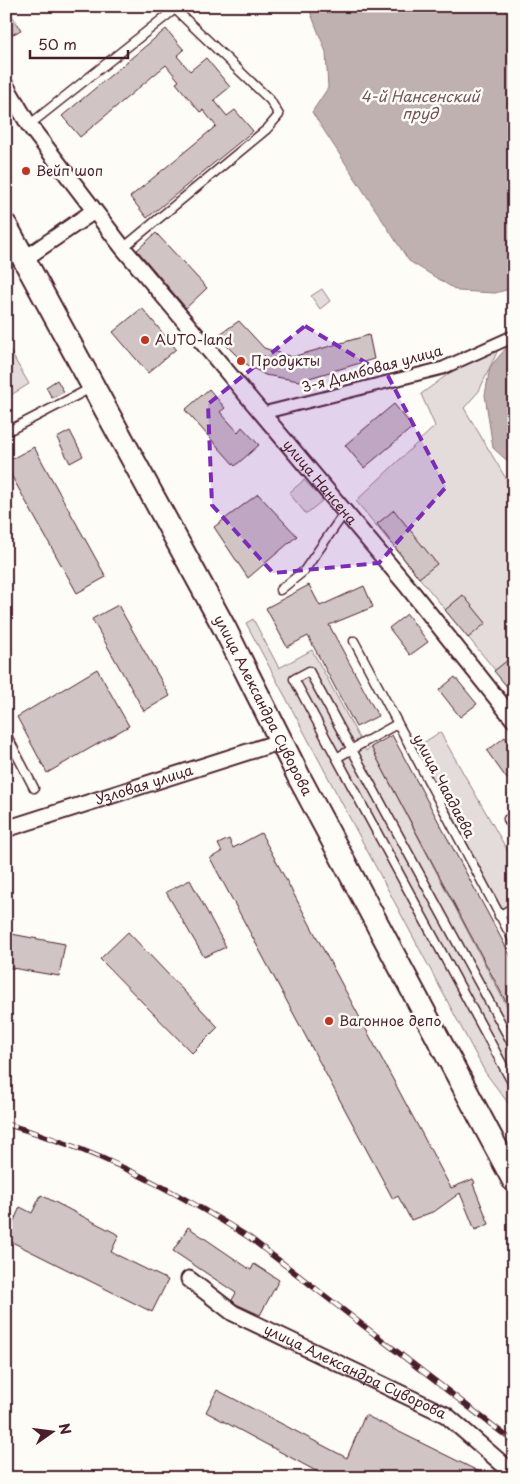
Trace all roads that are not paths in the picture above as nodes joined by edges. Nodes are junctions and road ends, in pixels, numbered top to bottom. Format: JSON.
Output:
{"nodes":[{"id":1,"x":174,"y":8,"type":"edge"},
{"id":2,"x":6,"y":86,"type":"edge"},
{"id":3,"x":29,"y":125,"type":"junction"},
{"id":4,"x":94,"y":211,"type":"junction"},
{"id":5,"x":7,"y":229,"type":"edge"},
{"id":6,"x":123,"y":248,"type":"junction"},
{"id":7,"x":24,"y":259,"type":"junction"},
{"id":8,"x":514,"y":336,"type":"edge"},
{"id":9,"x":92,"y":387,"type":"junction"},
{"id":10,"x":263,"y":413,"type":"junction"},
{"id":11,"x":6,"y":432,"type":"edge"},
{"id":12,"x":345,"y":512,"type":"junction"},
{"id":13,"x":280,"y":590,"type":"dead end"},
{"id":14,"x":354,"y":641,"type":"dead end"},
{"id":15,"x":514,"y":720,"type":"edge"},
{"id":16,"x":397,"y":724,"type":"junction"},
{"id":17,"x":6,"y":734,"type":"edge"},
{"id":18,"x":282,"y":741,"type":"junction"},
{"id":19,"x":352,"y":749,"type":"junction"},
{"id":20,"x":338,"y":757,"type":"junction"},
{"id":21,"x":34,"y":788,"type":"dead end"},
{"id":22,"x":508,"y":819,"type":"dead end"},
{"id":23,"x":6,"y":829,"type":"edge"},
{"id":24,"x":514,"y":830,"type":"edge"},
{"id":25,"x":514,"y":907,"type":"edge"},
{"id":26,"x":499,"y":916,"type":"junction"},
{"id":27,"x":514,"y":942,"type":"edge"},
{"id":28,"x":514,"y":1047,"type":"edge"},
{"id":29,"x":514,"y":1086,"type":"edge"},
{"id":30,"x":514,"y":1181,"type":"edge"},
{"id":31,"x":189,"y":1279,"type":"dead end"},
{"id":32,"x":514,"y":1474,"type":"edge"}],
"edges":[{"from":1,"to":3,"type":"lane"},
{"from":1,"to":6,"type":"lane"},
{"from":2,"to":3,"type":"street","name":"улица Нансена"},
{"from":3,"to":4,"type":"street","name":"улица Нансена"},
{"from":4,"to":6,"type":"street","name":"улица Нансена"},
{"from":4,"to":7,"type":"street"},
{"from":5,"to":7,"type":"main road","name":"улица Александра Суворова"},
{"from":6,"to":10,"type":"street","name":"улица Нансена"},
{"from":7,"to":9,"type":"main road","name":"улица Александра Суворова"},
{"from":8,"to":10,"type":"street","name":"3-я Дамбовая улица"},
{"from":9,"to":11,"type":"lane"},
{"from":9,"to":18,"type":"main road","name":"улица Александра Суворова"},
{"from":10,"to":12,"type":"street","name":"улица Нансена"},
{"from":12,"to":13,"type":"lane"},
{"from":12,"to":15,"type":"street","name":"улица Нансена"},
{"from":14,"to":16,"type":"lane","name":"улица Чаадаева"},
{"from":16,"to":19,"type":"lane"},
{"from":16,"to":26,"type":"lane","name":"улица Чаадаева"},
{"from":17,"to":21,"type":"lane"},
{"from":18,"to":23,"type":"street","name":"Узловая улица"},
{"from":18,"to":30,"type":"main road","name":"улица Александра Суворова"},
{"from":19,"to":20,"type":"lane"},
{"from":19,"to":20,"type":"lane"},
{"from":19,"to":28,"type":"lane"},
{"from":20,"to":29,"type":"lane"},
{"from":22,"to":24,"type":"lane"},
{"from":25,"to":26,"type":"lane"},
{"from":26,"to":27,"type":"lane","name":"улица Чаадаева"},
{"from":31,"to":32,"type":"street","name":"улица Александра Суворова"}]}
